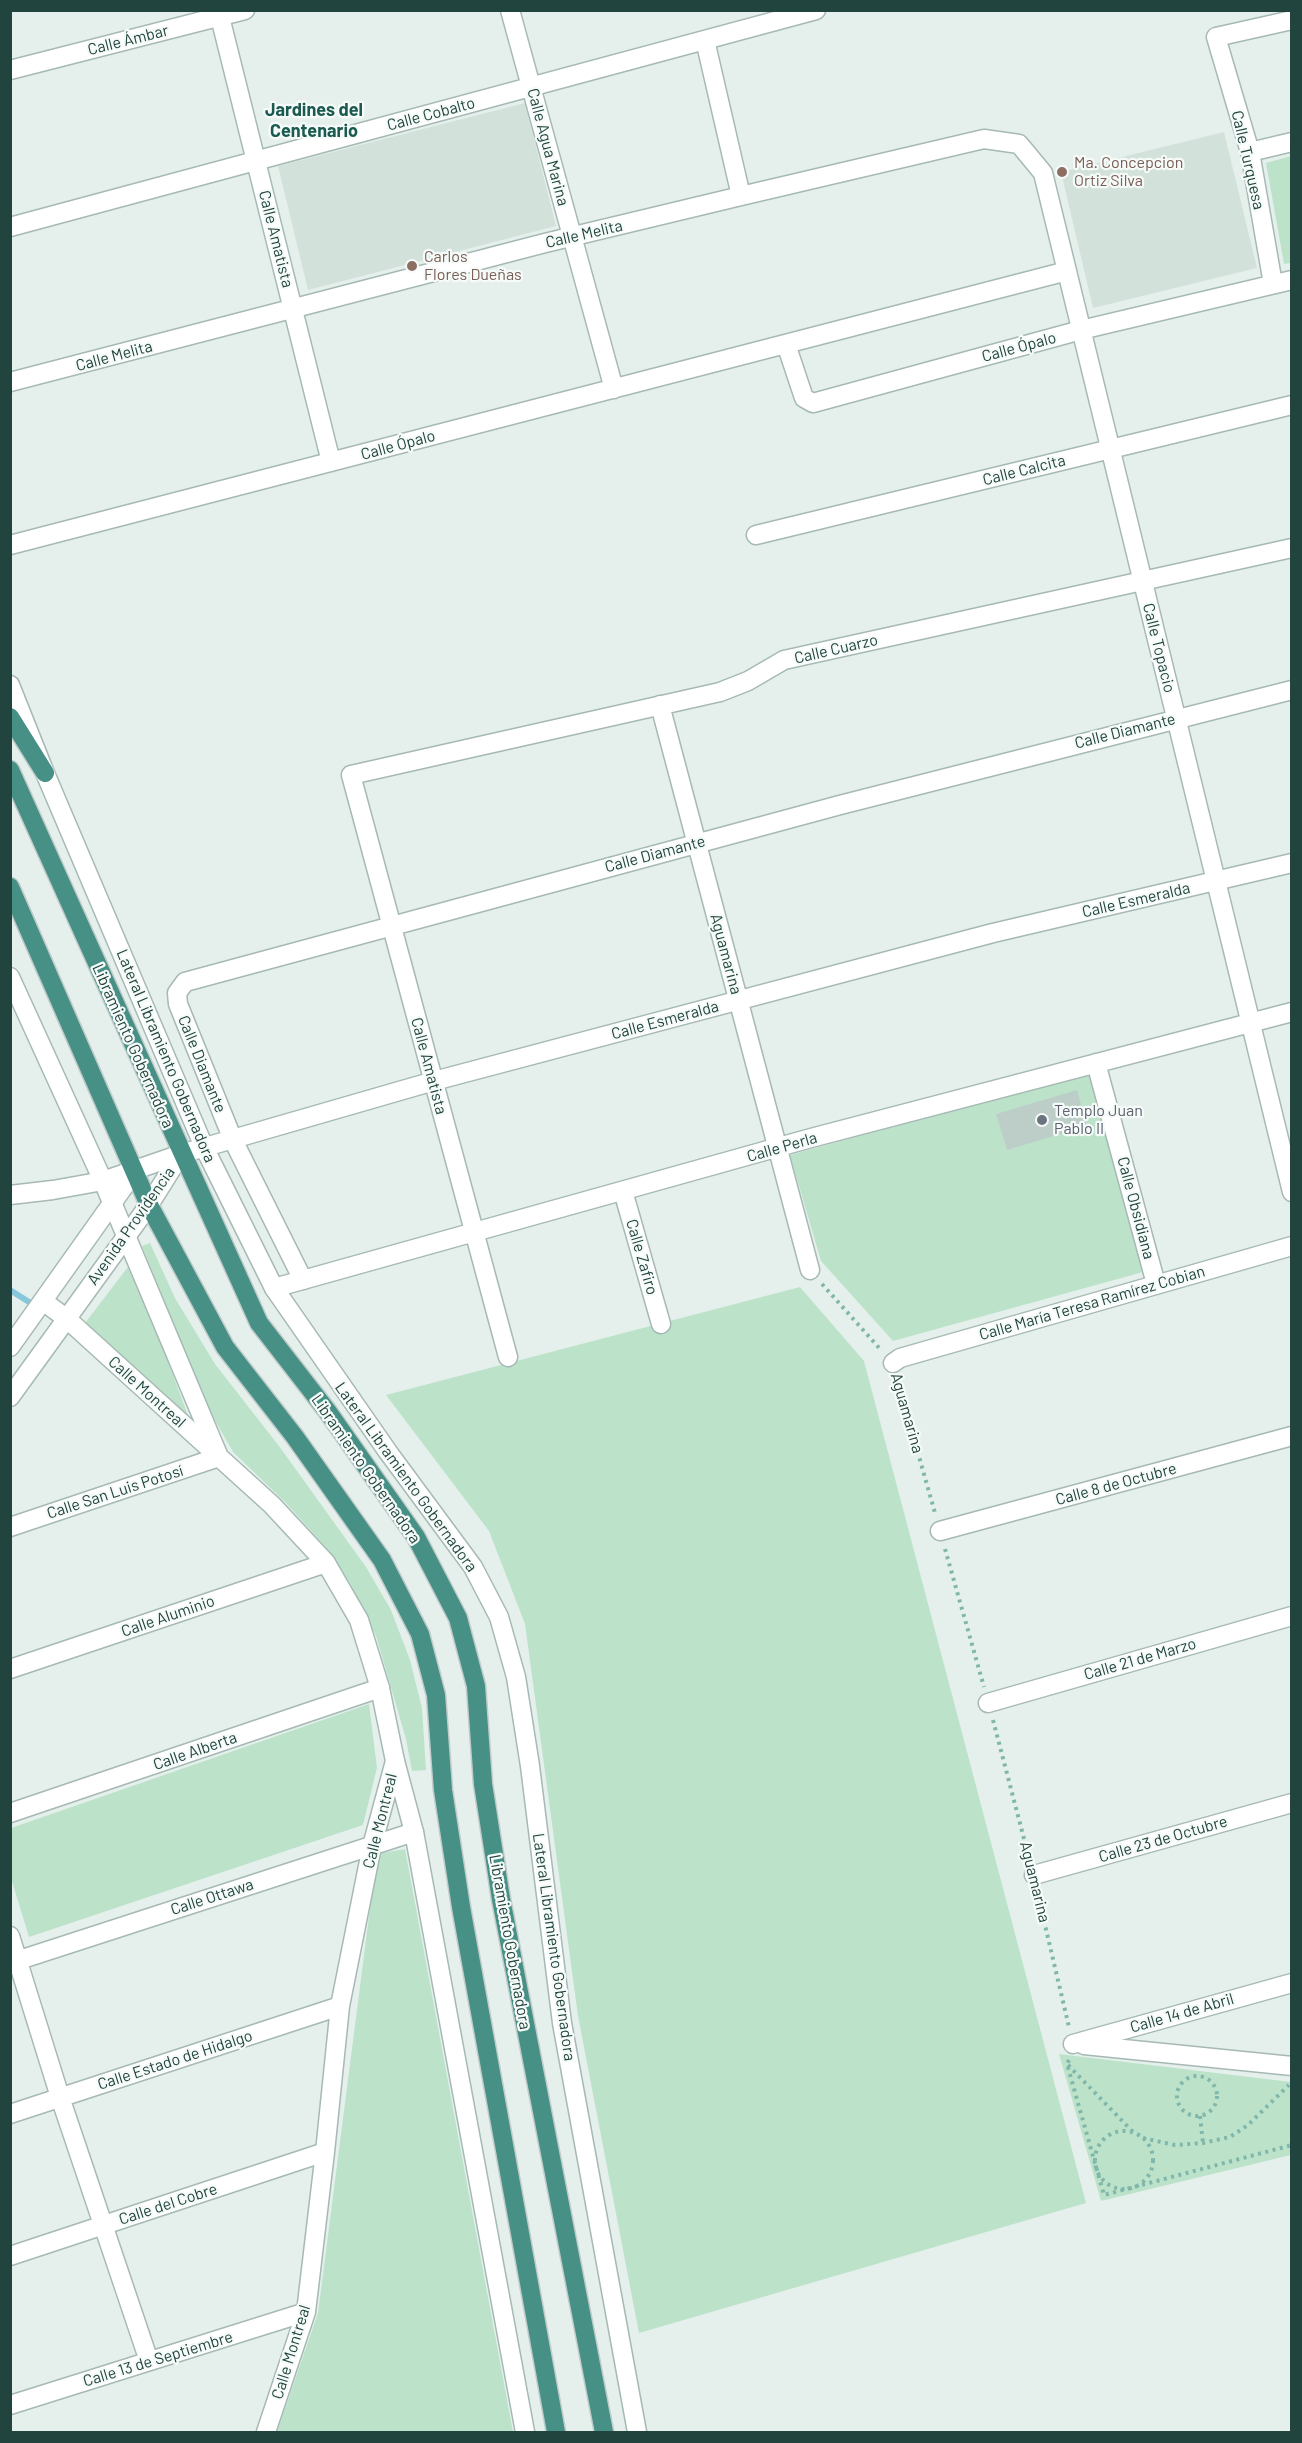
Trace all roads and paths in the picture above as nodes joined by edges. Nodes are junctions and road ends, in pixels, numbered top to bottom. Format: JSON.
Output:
{"nodes":[{"id":1,"x":245,"y":10,"type":"edge"},
{"id":2,"x":510,"y":10,"type":"edge"},
{"id":3,"x":816,"y":10,"type":"edge"},
{"id":4,"x":220,"y":17,"type":"junction"},
{"id":5,"x":1292,"y":20,"type":"edge"},
{"id":6,"x":705,"y":40,"type":"junction"},
{"id":7,"x":10,"y":70,"type":"edge"},
{"id":8,"x":531,"y":87,"type":"junction"},
{"id":9,"x":1292,"y":142,"type":"edge"},
{"id":10,"x":1250,"y":152,"type":"junction"},
{"id":11,"x":256,"y":161,"type":"junction"},
{"id":12,"x":1043,"y":173,"type":"joint"},
{"id":13,"x":741,"y":196,"type":"junction"},
{"id":14,"x":10,"y":227,"type":"edge"},
{"id":15,"x":573,"y":237,"type":"junction"},
{"id":16,"x":1067,"y":271,"type":"junction"},
{"id":17,"x":1292,"y":280,"type":"edge"},
{"id":18,"x":1273,"y":284,"type":"junction"},
{"id":19,"x":293,"y":309,"type":"junction"},
{"id":20,"x":1081,"y":330,"type":"junction"},
{"id":21,"x":786,"y":344,"type":"junction"},
{"id":22,"x":10,"y":382,"type":"edge"},
{"id":23,"x":614,"y":389,"type":"junction"},
{"id":24,"x":1292,"y":405,"type":"edge"},
{"id":25,"x":1110,"y":449,"type":"junction"},
{"id":26,"x":332,"y":462,"type":"junction"},
{"id":27,"x":756,"y":535,"type":"dead end"},
{"id":28,"x":10,"y":545,"type":"edge"},
{"id":29,"x":1292,"y":548,"type":"edge"},
{"id":30,"x":1142,"y":580,"type":"junction"},
{"id":31,"x":10,"y":685,"type":"edge"},
{"id":32,"x":1292,"y":690,"type":"edge"},
{"id":33,"x":660,"y":705,"type":"junction"},
{"id":34,"x":10,"y":717,"type":"edge"},
{"id":35,"x":1176,"y":718,"type":"junction"},
{"id":36,"x":10,"y":770,"type":"edge"},
{"id":37,"x":45,"y":773,"type":"junction"},
{"id":38,"x":351,"y":775,"type":"joint"},
{"id":39,"x":697,"y":843,"type":"junction"},
{"id":40,"x":1292,"y":863,"type":"edge"},
{"id":41,"x":1216,"y":881,"type":"junction"},
{"id":42,"x":10,"y":887,"type":"edge"},
{"id":43,"x":392,"y":925,"type":"junction"},
{"id":44,"x":10,"y":977,"type":"edge"},
{"id":45,"x":738,"y":1001,"type":"junction"},
{"id":46,"x":1292,"y":1012,"type":"edge"},
{"id":47,"x":1250,"y":1022,"type":"junction"},
{"id":48,"x":1096,"y":1062,"type":"junction"},
{"id":49,"x":434,"y":1081,"type":"junction"},
{"id":50,"x":233,"y":1140,"type":"junction"},
{"id":51,"x":204,"y":1147,"type":"junction"},
{"id":52,"x":777,"y":1148,"type":"junction"},
{"id":53,"x":181,"y":1154,"type":"junction"},
{"id":54,"x":1288,"y":1162,"type":"edge"},
{"id":55,"x":135,"y":1171,"type":"junction"},
{"id":56,"x":104,"y":1181,"type":"junction"},
{"id":57,"x":622,"y":1191,"type":"junction"},
{"id":58,"x":1292,"y":1192,"type":"edge"},
{"id":59,"x":10,"y":1195,"type":"edge"},
{"id":60,"x":112,"y":1204,"type":"junction"},
{"id":61,"x":148,"y":1205,"type":"junction"},
{"id":62,"x":474,"y":1232,"type":"junction"},
{"id":63,"x":126,"y":1236,"type":"junction"},
{"id":64,"x":1292,"y":1246,"type":"edge"},
{"id":65,"x":810,"y":1270,"type":"joint"},
{"id":66,"x":303,"y":1280,"type":"junction"},
{"id":67,"x":1156,"y":1284,"type":"junction"},
{"id":68,"x":274,"y":1288,"type":"junction"},
{"id":69,"x":43,"y":1301,"type":"junction"},
{"id":70,"x":662,"y":1324,"type":"dead end"},
{"id":71,"x":62,"y":1325,"type":"junction"},
{"id":72,"x":10,"y":1347,"type":"edge"},
{"id":73,"x":10,"y":1352,"type":"edge"},
{"id":74,"x":508,"y":1357,"type":"dead end"},
{"id":75,"x":893,"y":1362,"type":"junction"},
{"id":76,"x":10,"y":1397,"type":"edge"},
{"id":77,"x":1292,"y":1436,"type":"edge"},
{"id":78,"x":219,"y":1457,"type":"junction"},
{"id":79,"x":10,"y":1527,"type":"edge"},
{"id":80,"x":940,"y":1531,"type":"junction"},
{"id":81,"x":326,"y":1563,"type":"junction"},
{"id":82,"x":1292,"y":1616,"type":"edge"},
{"id":83,"x":10,"y":1669,"type":"edge"},
{"id":84,"x":380,"y":1688,"type":"junction"},
{"id":85,"x":988,"y":1703,"type":"junction"},
{"id":86,"x":396,"y":1761,"type":"junction"},
{"id":87,"x":1292,"y":1803,"type":"edge"},
{"id":88,"x":10,"y":1813,"type":"edge"},
{"id":89,"x":414,"y":1832,"type":"junction"},
{"id":90,"x":372,"y":1846,"type":"junction"},
{"id":91,"x":1034,"y":1875,"type":"junction"},
{"id":92,"x":10,"y":1936,"type":"edge"},
{"id":93,"x":14,"y":1961,"type":"edge"},
{"id":94,"x":1292,"y":1983,"type":"edge"},
{"id":95,"x":339,"y":2006,"type":"junction"},
{"id":96,"x":1073,"y":2044,"type":"junction"},
{"id":97,"x":1067,"y":2064,"type":"junction"},
{"id":98,"x":1292,"y":2066,"type":"edge"},
{"id":99,"x":1289,"y":2085,"type":"dead end"},
{"id":100,"x":60,"y":2097,"type":"junction"},
{"id":101,"x":10,"y":2114,"type":"edge"},
{"id":102,"x":1200,"y":2116,"type":"junction"},
{"id":103,"x":1134,"y":2133,"type":"junction"},
{"id":104,"x":1141,"y":2137,"type":"junction"},
{"id":105,"x":1203,"y":2143,"type":"junction"},
{"id":106,"x":1292,"y":2145,"type":"edge"},
{"id":107,"x":325,"y":2152,"type":"junction"},
{"id":108,"x":1095,"y":2165,"type":"junction"},
{"id":109,"x":1133,"y":2188,"type":"junction"},
{"id":110,"x":104,"y":2225,"type":"junction"},
{"id":111,"x":10,"y":2256,"type":"edge"},
{"id":112,"x":306,"y":2312,"type":"junction"},
{"id":113,"x":149,"y":2361,"type":"junction"},
{"id":114,"x":10,"y":2404,"type":"edge"},
{"id":115,"x":266,"y":2433,"type":"edge"},
{"id":116,"x":525,"y":2433,"type":"edge"},
{"id":117,"x":556,"y":2433,"type":"edge"},
{"id":118,"x":604,"y":2433,"type":"edge"},
{"id":119,"x":637,"y":2433,"type":"edge"}],
"edges":[{"from":1,"to":4,"type":"street","name":"Calle Ámbar"},
{"from":2,"to":8,"type":"street","name":"Calle Agua Marina"},
{"from":3,"to":6,"type":"street","name":"Calle Cobalto"},
{"from":4,"to":7,"type":"street","name":"Calle Ámbar"},
{"from":4,"to":11,"type":"street","name":"Calle Amatista"},
{"from":5,"to":10,"type":"street","name":"Calle Turquesa"},
{"from":6,"to":8,"type":"street","name":"Calle Cobalto"},
{"from":6,"to":13,"type":"street"},
{"from":8,"to":11,"type":"street","name":"Calle Cobalto"},
{"from":8,"to":15,"type":"street","name":"Calle Agua Marina"},
{"from":9,"to":10,"type":"street"},
{"from":10,"to":18,"type":"street","name":"Calle Turquesa"},
{"from":11,"to":14,"type":"street","name":"Calle Cobalto"},
{"from":11,"to":19,"type":"street","name":"Calle Amatista"},
{"from":12,"to":13,"type":"street","name":"Calle Melita"},
{"from":12,"to":16,"type":"street","name":"Calle Topacio"},
{"from":13,"to":15,"type":"street","name":"Calle Melita"},
{"from":15,"to":19,"type":"street","name":"Calle Melita"},
{"from":15,"to":23,"type":"street","name":"Calle Agua Marina"},
{"from":16,"to":20,"type":"street","name":"Calle Topacio"},
{"from":16,"to":21,"type":"street","name":"Calle Ópalo"},
{"from":17,"to":18,"type":"street","name":"Calle Ópalo"},
{"from":18,"to":20,"type":"street","name":"Calle Ópalo"},
{"from":19,"to":22,"type":"street","name":"Calle Melita"},
{"from":19,"to":26,"type":"street","name":"Calle Amatista"},
{"from":20,"to":21,"type":"street","name":"Calle Ópalo"},
{"from":20,"to":25,"type":"street","name":"Calle Topacio"},
{"from":21,"to":23,"type":"street","name":"Calle Ópalo"},
{"from":23,"to":26,"type":"street","name":"Calle Ópalo"},
{"from":24,"to":25,"type":"street","name":"Calle Calcita"},
{"from":25,"to":27,"type":"street","name":"Calle Calcita"},
{"from":25,"to":30,"type":"street","name":"Calle Topacio"},
{"from":26,"to":28,"type":"street","name":"Calle Ópalo"},
{"from":29,"to":30,"type":"street","name":"Calle Cuarzo"},
{"from":30,"to":33,"type":"street","name":"Calle Cuarzo"},
{"from":30,"to":35,"type":"street","name":"Calle Topacio"},
{"from":31,"to":37,"type":"street","name":"Lateral Libramiento Gobernadora"},
{"from":32,"to":35,"type":"street","name":"Calle Diamante"},
{"from":33,"to":38,"type":"street","name":"Calle Cuarzo"},
{"from":33,"to":39,"type":"street","name":"Aguamarina"},
{"from":34,"to":37,"type":"highway"},
{"from":35,"to":39,"type":"street","name":"Calle Diamante"},
{"from":35,"to":41,"type":"street","name":"Calle Topacio"},
{"from":36,"to":53,"type":"highway","name":"Libramiento Gobernadora"},
{"from":37,"to":51,"type":"street","name":"Lateral Libramiento Gobernadora"},
{"from":38,"to":43,"type":"street","name":"Calle Amatista"},
{"from":39,"to":43,"type":"street","name":"Calle Diamante"},
{"from":39,"to":45,"type":"street","name":"Aguamarina"},
{"from":40,"to":41,"type":"street","name":"Calle Esmeralda"},
{"from":41,"to":45,"type":"street","name":"Calle Esmeralda"},
{"from":41,"to":47,"type":"street","name":"Calle Topacio"},
{"from":42,"to":55,"type":"highway"},
{"from":43,"to":49,"type":"street","name":"Calle Amatista"},
{"from":43,"to":50,"type":"street","name":"Calle Diamante"},
{"from":44,"to":56,"type":"street"},
{"from":45,"to":49,"type":"street","name":"Calle Esmeralda"},
{"from":45,"to":52,"type":"street","name":"Aguamarina"},
{"from":46,"to":47,"type":"street","name":"Calle Perla"},
{"from":47,"to":48,"type":"street","name":"Calle Perla"},
{"from":47,"to":54,"type":"street","name":"Calle Topacio"},
{"from":48,"to":52,"type":"street","name":"Calle Perla"},
{"from":48,"to":67,"type":"street","name":"Calle Obsidiana"},
{"from":49,"to":50,"type":"street","name":"Calle Esmeralda"},
{"from":49,"to":62,"type":"street","name":"Calle Amatista"},
{"from":50,"to":51,"type":"street","name":"Calle Esmeralda"},
{"from":50,"to":66,"type":"street"},
{"from":51,"to":53,"type":"street","name":"Calle Esmeralda"},
{"from":51,"to":68,"type":"street","name":"Lateral Libramiento Gobernadora"},
{"from":52,"to":57,"type":"street","name":"Calle Perla"},
{"from":52,"to":65,"type":"street","name":"Aguamarina"},
{"from":53,"to":55,"type":"street","name":"Avenida Providencia"},
{"from":53,"to":61,"type":"street","name":"Avenida Providencia"},
{"from":53,"to":118,"type":"highway","name":"Libramiento Gobernadora"},
{"from":54,"to":58,"type":"street","name":"Calle Topacio"},
{"from":55,"to":56,"type":"street"},
{"from":55,"to":60,"type":"street","name":"Avenida Providencia"},
{"from":55,"to":61,"type":"highway"},
{"from":56,"to":59,"type":"street"},
{"from":56,"to":60,"type":"street"},
{"from":57,"to":62,"type":"street","name":"Calle Perla"},
{"from":57,"to":70,"type":"street","name":"Calle Zafiro"},
{"from":60,"to":63,"type":"street"},
{"from":60,"to":69,"type":"street","name":"Avenida Providencia"},
{"from":61,"to":63,"type":"street","name":"Avenida Providencia"},
{"from":61,"to":117,"type":"highway"},
{"from":62,"to":66,"type":"street","name":"Calle Perla"},
{"from":62,"to":74,"type":"street","name":"Calle Amatista"},
{"from":63,"to":71,"type":"street","name":"Avenida Providencia"},
{"from":63,"to":78,"type":"street"},
{"from":64,"to":67,"type":"street","name":"Calle María Teresa Ramírez Cobian"},
{"from":65,"to":75,"type":"path","name":"Aguamarina"},
{"from":66,"to":68,"type":"street","name":"Calle Perla"},
{"from":67,"to":75,"type":"street","name":"Calle María Teresa Ramírez Cobian"},
{"from":68,"to":119,"type":"street","name":"Lateral Libramiento Gobernadora"},
{"from":69,"to":71,"type":"street","name":"Calle Montreal"},
{"from":69,"to":72,"type":"street","name":"Avenida Providencia"},
{"from":71,"to":73,"type":"street"},
{"from":71,"to":76,"type":"street","name":"Avenida Providencia"},
{"from":71,"to":78,"type":"street","name":"Calle Montreal"},
{"from":75,"to":80,"type":"path","name":"Aguamarina"},
{"from":77,"to":80,"type":"street","name":"Calle 8 de Octubre"},
{"from":78,"to":79,"type":"street","name":"Calle San Luis Potosí"},
{"from":78,"to":81,"type":"street","name":"Calle Montreal"},
{"from":80,"to":85,"type":"path","name":"Aguamarina"},
{"from":81,"to":83,"type":"street","name":"Calle Aluminio"},
{"from":81,"to":84,"type":"street","name":"Calle Montreal"},
{"from":82,"to":85,"type":"street","name":"Calle 21 de Marzo"},
{"from":84,"to":86,"type":"street","name":"Calle Montreal"},
{"from":84,"to":88,"type":"street","name":"Calle Alberta"},
{"from":85,"to":91,"type":"path","name":"Aguamarina"},
{"from":86,"to":89,"type":"street"},
{"from":86,"to":90,"type":"street","name":"Calle Montreal"},
{"from":87,"to":91,"type":"street","name":"Calle 23 de Octubre"},
{"from":89,"to":90,"type":"street","name":"Calle Ottawa"},
{"from":89,"to":116,"type":"street"},
{"from":90,"to":93,"type":"street","name":"Calle Ottawa"},
{"from":90,"to":95,"type":"street","name":"Calle Montreal"},
{"from":91,"to":96,"type":"path","name":"Aguamarina"},
{"from":92,"to":93,"type":"street"},
{"from":93,"to":100,"type":"street"},
{"from":94,"to":96,"type":"street","name":"Calle 14 de Abril"},
{"from":95,"to":100,"type":"street","name":"Calle Estado de Hidalgo"},
{"from":95,"to":107,"type":"street","name":"Calle Montreal"},
{"from":96,"to":97,"type":"path"},
{"from":96,"to":98,"type":"street"},
{"from":97,"to":103,"type":"path"},
{"from":97,"to":108,"type":"path"},
{"from":99,"to":105,"type":"path"},
{"from":100,"to":101,"type":"street","name":"Calle Estado de Hidalgo"},
{"from":100,"to":110,"type":"street"},
{"from":102,"to":102,"type":"path"},
{"from":102,"to":105,"type":"path"},
{"from":103,"to":104,"type":"path"},
{"from":103,"to":108,"type":"path"},
{"from":104,"to":105,"type":"path"},
{"from":104,"to":109,"type":"path"},
{"from":106,"to":109,"type":"path"},
{"from":107,"to":110,"type":"street","name":"Calle del Cobre"},
{"from":107,"to":112,"type":"street","name":"Calle Montreal"},
{"from":108,"to":109,"type":"path"},
{"from":108,"to":109,"type":"path"},
{"from":110,"to":111,"type":"street","name":"Calle del Cobre"},
{"from":110,"to":113,"type":"street"},
{"from":112,"to":113,"type":"street","name":"Calle 13 de Septiembre"},
{"from":112,"to":115,"type":"street","name":"Calle Montreal"},
{"from":113,"to":114,"type":"street","name":"Calle 13 de Septiembre"}]}
